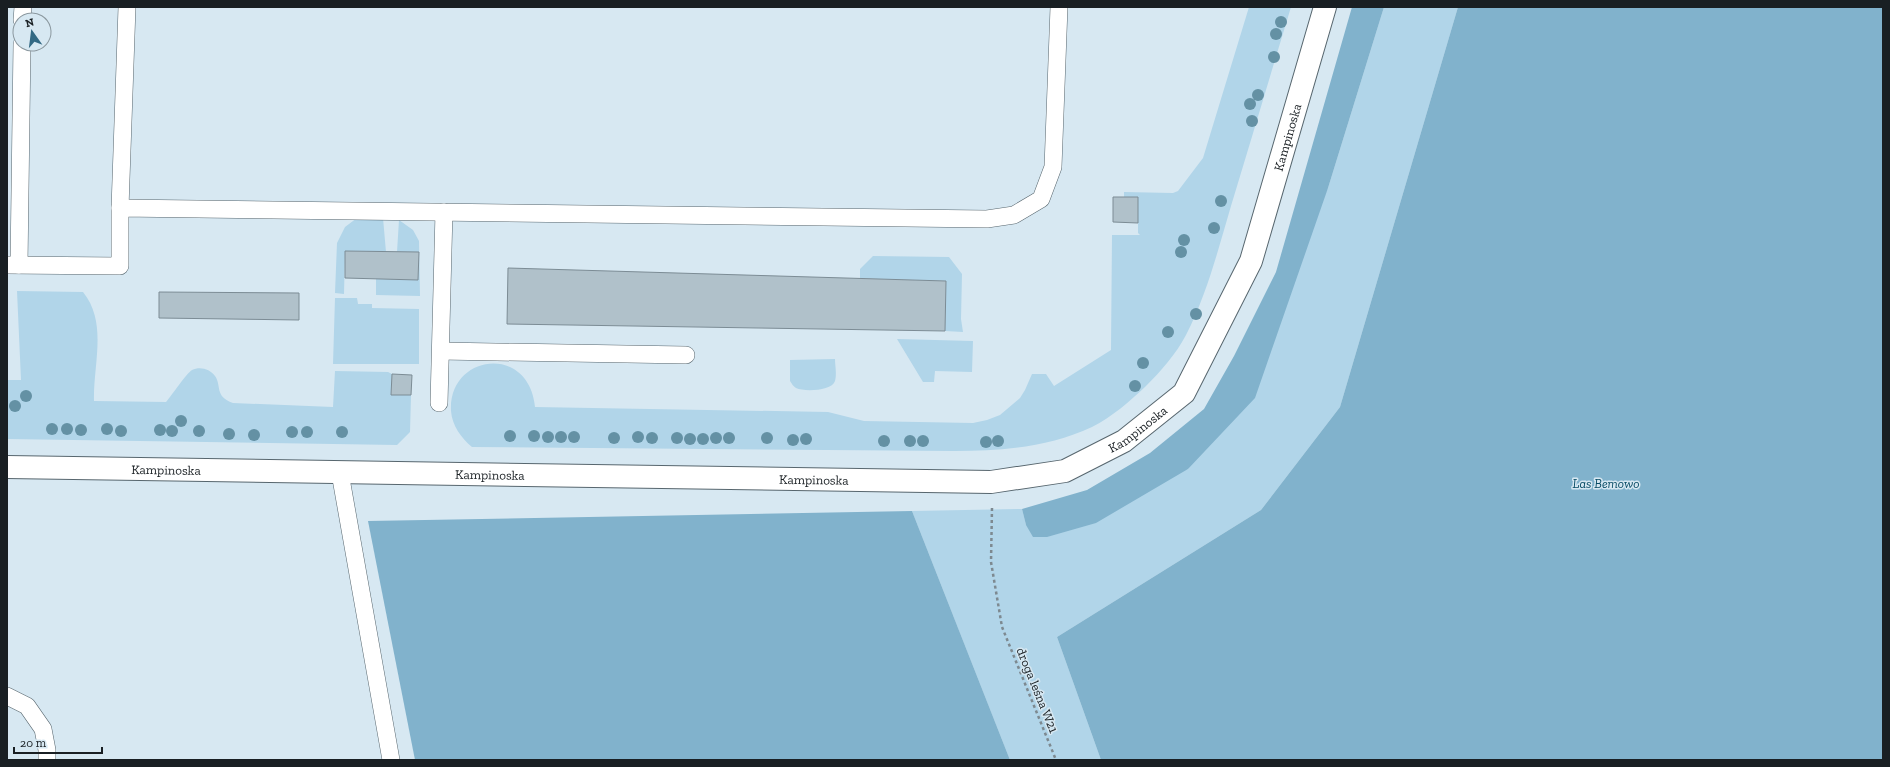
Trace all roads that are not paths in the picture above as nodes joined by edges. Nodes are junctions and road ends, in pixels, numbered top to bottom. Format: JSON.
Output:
{"nodes":[{"id":1,"x":127,"y":7,"type":"edge"},
{"id":2,"x":1059,"y":7,"type":"edge"},
{"id":3,"x":1324,"y":7,"type":"edge"},
{"id":4,"x":21,"y":52,"type":"edge"},
{"id":5,"x":14,"y":112,"type":"edge"},
{"id":6,"x":120,"y":208,"type":"junction"},
{"id":7,"x":444,"y":212,"type":"junction"},
{"id":8,"x":13,"y":265,"type":"edge"},
{"id":9,"x":441,"y":351,"type":"junction"},
{"id":10,"x":686,"y":356,"type":"dead end"},
{"id":11,"x":440,"y":403,"type":"dead end"},
{"id":12,"x":7,"y":467,"type":"edge"},
{"id":13,"x":340,"y":473,"type":"junction"},
{"id":14,"x":7,"y":696,"type":"edge"},
{"id":15,"x":47,"y":760,"type":"edge"},
{"id":16,"x":391,"y":760,"type":"edge"}],
"edges":[{"from":1,"to":6,"type":"lane"},
{"from":2,"to":7,"type":"lane"},
{"from":3,"to":13,"type":"street","name":"Kampinoska"},
{"from":4,"to":5,"type":"lane"},
{"from":5,"to":8,"type":"lane"},
{"from":6,"to":7,"type":"lane"},
{"from":6,"to":8,"type":"lane"},
{"from":7,"to":9,"type":"lane"},
{"from":9,"to":10,"type":"lane"},
{"from":9,"to":11,"type":"lane"},
{"from":12,"to":13,"type":"street","name":"Kampinoska"},
{"from":13,"to":16,"type":"lane"},
{"from":14,"to":15,"type":"lane"}]}
